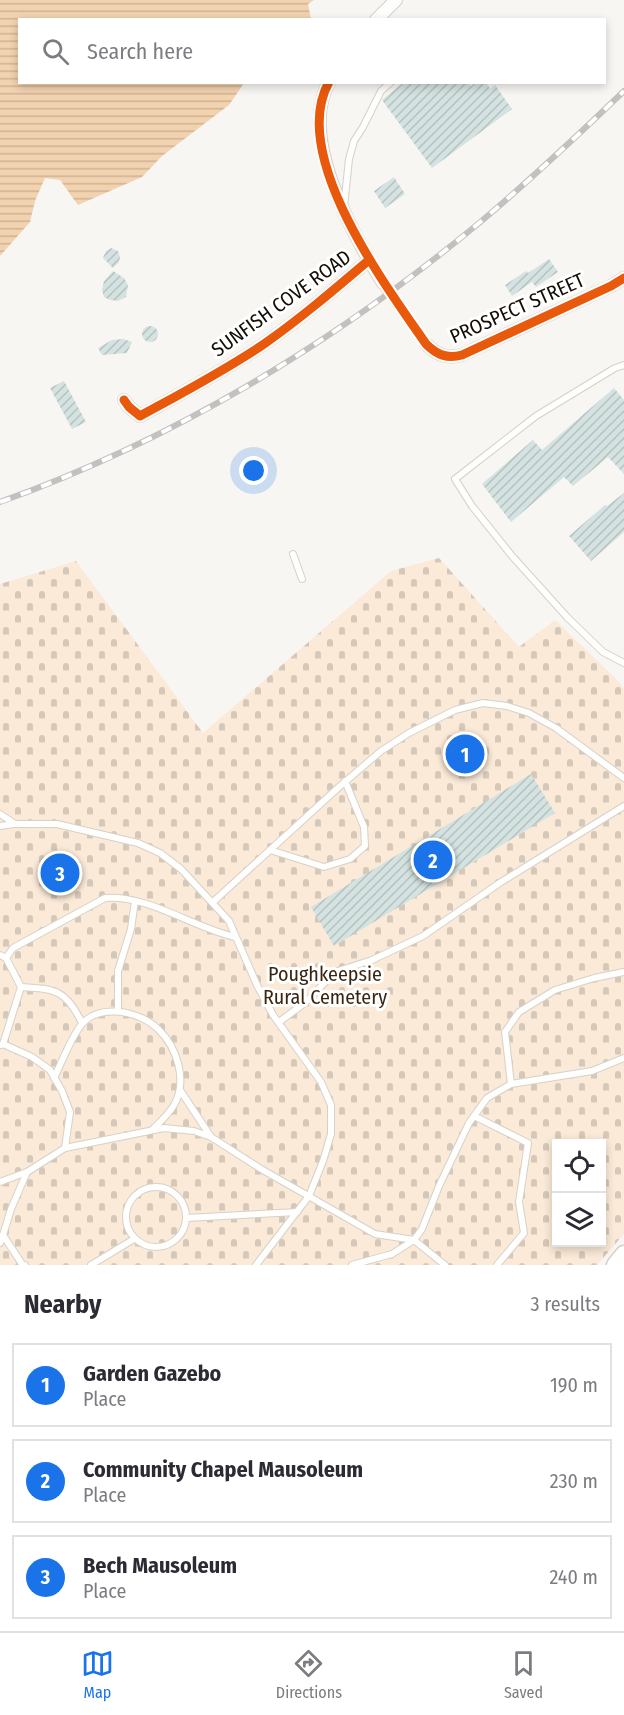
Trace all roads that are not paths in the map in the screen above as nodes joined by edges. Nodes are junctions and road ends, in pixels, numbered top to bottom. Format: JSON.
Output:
{"nodes":[{"id":1,"x":396,"y":0,"type":"edge"},
{"id":2,"x":378,"y":18,"type":"edge"},
{"id":3,"x":328,"y":84,"type":"edge"},
{"id":4,"x":389,"y":84,"type":"edge"},
{"id":5,"x":344,"y":210,"type":"junction"},
{"id":6,"x":369,"y":260,"type":"junction"},
{"id":7,"x":624,"y":278,"type":"edge"},
{"id":8,"x":384,"y":283,"type":"tunnel mouth"},
{"id":9,"x":426,"y":344,"type":"tunnel mouth"},
{"id":10,"x":624,"y":365,"type":"edge"},
{"id":11,"x":124,"y":400,"type":"dead end"},
{"id":12,"x":292,"y":554,"type":"dead end"},
{"id":13,"x":302,"y":579,"type":"dead end"},
{"id":14,"x":624,"y":663,"type":"edge"},
{"id":15,"x":624,"y":778,"type":"edge"},
{"id":16,"x":345,"y":781,"type":"junction"},
{"id":17,"x":624,"y":806,"type":"edge"},
{"id":18,"x":0,"y":814,"type":"edge"},
{"id":19,"x":15,"y":824,"type":"junction"},
{"id":20,"x":0,"y":826,"type":"edge"},
{"id":21,"x":270,"y":850,"type":"junction"},
{"id":22,"x":135,"y":902,"type":"junction"},
{"id":23,"x":213,"y":902,"type":"junction"},
{"id":24,"x":235,"y":937,"type":"junction"},
{"id":25,"x":3,"y":957,"type":"edge"},
{"id":26,"x":624,"y":972,"type":"edge"},
{"id":27,"x":21,"y":987,"type":"junction"},
{"id":28,"x":118,"y":1011,"type":"junction"},
{"id":29,"x":279,"y":1022,"type":"junction"},
{"id":30,"x":82,"y":1023,"type":"junction"},
{"id":31,"x":2,"y":1045,"type":"edge"},
{"id":32,"x":624,"y":1058,"type":"edge"},
{"id":33,"x":54,"y":1078,"type":"junction"},
{"id":34,"x":511,"y":1084,"type":"junction"},
{"id":35,"x":180,"y":1090,"type":"junction"},
{"id":36,"x":474,"y":1116,"type":"junction"},
{"id":37,"x":152,"y":1130,"type":"junction"},
{"id":38,"x":211,"y":1137,"type":"junction"},
{"id":39,"x":65,"y":1148,"type":"junction"},
{"id":40,"x":27,"y":1172,"type":"junction"},
{"id":41,"x":0,"y":1182,"type":"edge"},
{"id":42,"x":309,"y":1196,"type":"junction"},
{"id":43,"x":297,"y":1212,"type":"junction"},
{"id":44,"x":186,"y":1218,"type":"junction"},
{"id":45,"x":3,"y":1235,"type":"junction"},
{"id":46,"x":135,"y":1239,"type":"junction"},
{"id":47,"x":414,"y":1240,"type":"junction"},
{"id":48,"x":0,"y":1243,"type":"edge"},
{"id":49,"x":624,"y":1254,"type":"edge"},
{"id":50,"x":375,"y":1262,"type":"edge"},
{"id":51,"x":23,"y":1265,"type":"edge"},
{"id":52,"x":91,"y":1265,"type":"edge"},
{"id":53,"x":256,"y":1265,"type":"edge"},
{"id":54,"x":352,"y":1265,"type":"edge"},
{"id":55,"x":445,"y":1265,"type":"edge"},
{"id":56,"x":497,"y":1265,"type":"edge"},
{"id":57,"x":615,"y":1265,"type":"edge"}],
"edges":[{"from":1,"to":2,"type":"street"},
{"from":3,"to":5,"type":"street"},
{"from":4,"to":5,"type":"lane"},
{"from":5,"to":6,"type":"street"},
{"from":6,"to":8,"type":"street"},
{"from":6,"to":11,"type":"street","name":"SUNFISH COVE ROAD"},
{"from":7,"to":9,"type":"street","name":"PROSPECT STREET"},
{"from":10,"to":14,"type":"lane"},
{"from":12,"to":13,"type":"lane"},
{"from":15,"to":16,"type":"lane"},
{"from":16,"to":21,"type":"lane"},
{"from":16,"to":21,"type":"lane"},
{"from":17,"to":29,"type":"lane"},
{"from":18,"to":19,"type":"lane"},
{"from":19,"to":20,"type":"lane"},
{"from":19,"to":23,"type":"lane"},
{"from":21,"to":23,"type":"lane"},
{"from":22,"to":24,"type":"lane"},
{"from":22,"to":25,"type":"lane"},
{"from":22,"to":28,"type":"lane"},
{"from":23,"to":24,"type":"lane"},
{"from":24,"to":29,"type":"lane"},
{"from":25,"to":27,"type":"lane"},
{"from":26,"to":34,"type":"lane"},
{"from":27,"to":30,"type":"lane"},
{"from":27,"to":31,"type":"lane"},
{"from":28,"to":30,"type":"lane"},
{"from":28,"to":35,"type":"lane"},
{"from":29,"to":42,"type":"lane"},
{"from":30,"to":33,"type":"lane"},
{"from":31,"to":33,"type":"lane"},
{"from":32,"to":34,"type":"lane"},
{"from":33,"to":39,"type":"lane"},
{"from":34,"to":36,"type":"lane"},
{"from":35,"to":37,"type":"lane"},
{"from":35,"to":38,"type":"lane"},
{"from":36,"to":47,"type":"lane"},
{"from":36,"to":56,"type":"lane"},
{"from":37,"to":38,"type":"lane"},
{"from":37,"to":39,"type":"lane"},
{"from":38,"to":42,"type":"lane"},
{"from":39,"to":40,"type":"lane"},
{"from":40,"to":41,"type":"lane"},
{"from":40,"to":45,"type":"lane"},
{"from":42,"to":43,"type":"lane"},
{"from":42,"to":47,"type":"lane"},
{"from":43,"to":44,"type":"lane"},
{"from":43,"to":53,"type":"lane"},
{"from":44,"to":46,"type":"lane"},
{"from":44,"to":46,"type":"lane"},
{"from":45,"to":48,"type":"lane"},
{"from":45,"to":51,"type":"lane"},
{"from":46,"to":52,"type":"lane"},
{"from":47,"to":50,"type":"lane"},
{"from":47,"to":55,"type":"lane"},
{"from":49,"to":57,"type":"street"},
{"from":50,"to":54,"type":"lane"}]}
